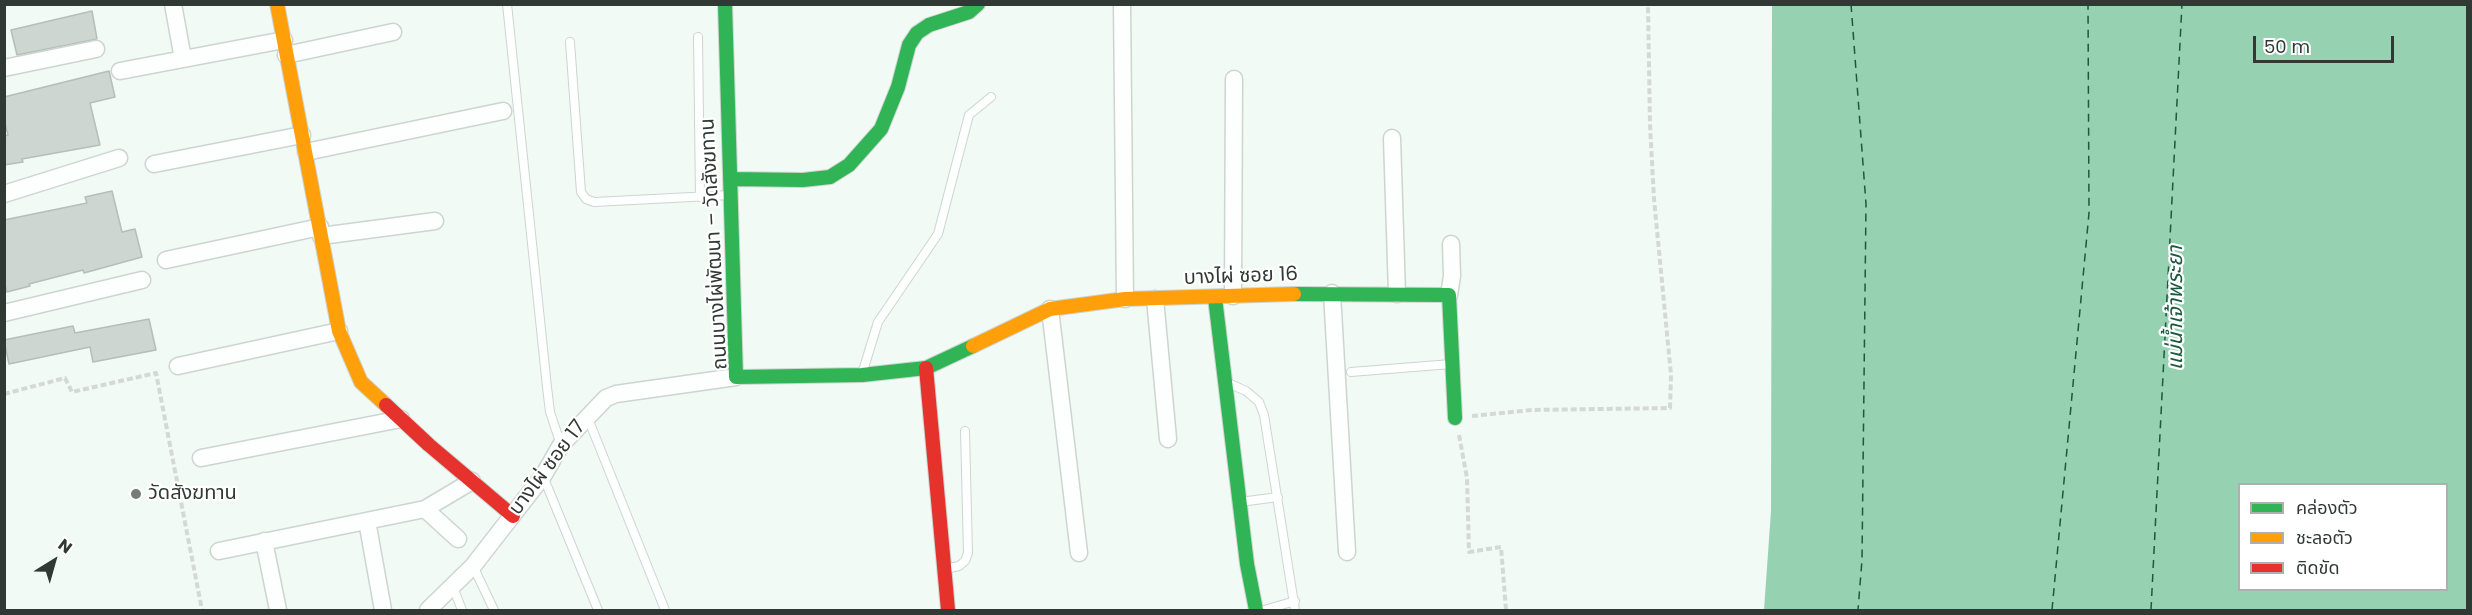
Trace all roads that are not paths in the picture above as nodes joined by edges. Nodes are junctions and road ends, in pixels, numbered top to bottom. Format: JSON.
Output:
{"nodes":[{"id":1,"x":173,"y":4,"type":"edge"},
{"id":2,"x":277,"y":4,"type":"edge"},
{"id":3,"x":507,"y":4,"type":"edge"},
{"id":4,"x":725,"y":4,"type":"edge"},
{"id":5,"x":978,"y":4,"type":"edge"},
{"id":6,"x":1122,"y":4,"type":"edge"},
{"id":7,"x":393,"y":32,"type":"dead end"},
{"id":8,"x":698,"y":37,"type":"dead end"},
{"id":9,"x":570,"y":42,"type":"dead end"},
{"id":10,"x":285,"y":47,"type":"junction"},
{"id":11,"x":96,"y":49,"type":"dead end"},
{"id":12,"x":183,"y":59,"type":"junction"},
{"id":13,"x":4,"y":68,"type":"edge"},
{"id":14,"x":120,"y":70,"type":"dead end"},
{"id":15,"x":1233,"y":79,"type":"dead end"},
{"id":16,"x":991,"y":97,"type":"dead end"},
{"id":17,"x":502,"y":111,"type":"dead end"},
{"id":18,"x":302,"y":135,"type":"junction"},
{"id":19,"x":1392,"y":138,"type":"dead end"},
{"id":20,"x":306,"y":152,"type":"junction"},
{"id":21,"x":119,"y":158,"type":"dead end"},
{"id":22,"x":154,"y":164,"type":"dead end"},
{"id":23,"x":730,"y":179,"type":"junction"},
{"id":24,"x":4,"y":194,"type":"edge"},
{"id":25,"x":731,"y":195,"type":"junction"},
{"id":26,"x":700,"y":197,"type":"junction"},
{"id":27,"x":435,"y":221,"type":"dead end"},
{"id":28,"x":321,"y":231,"type":"junction"},
{"id":29,"x":1451,"y":244,"type":"dead end"},
{"id":30,"x":166,"y":260,"type":"dead end"},
{"id":31,"x":142,"y":280,"type":"dead end"},
{"id":32,"x":1332,"y":293,"type":"junction"},
{"id":33,"x":1397,"y":294,"type":"junction"},
{"id":34,"x":1233,"y":296,"type":"junction"},
{"id":35,"x":1449,"y":296,"type":"junction"},
{"id":36,"x":1215,"y":298,"type":"junction"},
{"id":37,"x":1125,"y":299,"type":"junction"},
{"id":38,"x":1155,"y":299,"type":"junction"},
{"id":39,"x":1050,"y":309,"type":"junction"},
{"id":40,"x":4,"y":313,"type":"edge"},
{"id":41,"x":339,"y":331,"type":"junction"},
{"id":42,"x":1451,"y":364,"type":"junction"},
{"id":43,"x":178,"y":366,"type":"dead end"},
{"id":44,"x":926,"y":368,"type":"junction"},
{"id":45,"x":1351,"y":372,"type":"dead end"},
{"id":46,"x":862,"y":375,"type":"junction"},
{"id":47,"x":736,"y":377,"type":"junction"},
{"id":48,"x":1225,"y":382,"type":"junction"},
{"id":49,"x":587,"y":416,"type":"junction"},
{"id":50,"x":1455,"y":418,"type":"road end"},
{"id":51,"x":401,"y":419,"type":"junction"},
{"id":52,"x":965,"y":431,"type":"dead end"},
{"id":53,"x":1168,"y":439,"type":"dead end"},
{"id":54,"x":561,"y":446,"type":"junction"},
{"id":55,"x":201,"y":458,"type":"dead end"},
{"id":56,"x":543,"y":476,"type":"junction"},
{"id":57,"x":472,"y":481,"type":"junction"},
{"id":58,"x":1278,"y":497,"type":"junction"},
{"id":59,"x":1240,"y":502,"type":"junction"},
{"id":60,"x":425,"y":509,"type":"junction"},
{"id":61,"x":513,"y":516,"type":"junction"},
{"id":62,"x":367,"y":521,"type":"junction"},
{"id":63,"x":458,"y":539,"type":"dead end"},
{"id":64,"x":264,"y":541,"type":"junction"},
{"id":65,"x":219,"y":551,"type":"dead end"},
{"id":66,"x":1347,"y":552,"type":"dead end"},
{"id":67,"x":1079,"y":553,"type":"dead end"},
{"id":68,"x":474,"y":566,"type":"junction"},
{"id":69,"x":943,"y":569,"type":"junction"},
{"id":70,"x":453,"y":587,"type":"junction"},
{"id":71,"x":1295,"y":606,"type":"edge"},
{"id":72,"x":278,"y":610,"type":"edge"},
{"id":73,"x":383,"y":610,"type":"edge"},
{"id":74,"x":428,"y":610,"type":"edge"},
{"id":75,"x":462,"y":610,"type":"edge"},
{"id":76,"x":494,"y":610,"type":"edge"},
{"id":77,"x":598,"y":610,"type":"edge"},
{"id":78,"x":665,"y":610,"type":"edge"},
{"id":79,"x":948,"y":610,"type":"edge"},
{"id":80,"x":1256,"y":610,"type":"edge"},
{"id":81,"x":1264,"y":610,"type":"edge"}],
"edges":[{"from":1,"to":12,"type":"street"},
{"from":2,"to":10,"type":"street"},
{"from":3,"to":54,"type":"lane"},
{"from":4,"to":23,"type":"street","name":"ถนนบางไผ่พัฒนา – วัดสังฆทาน"},
{"from":5,"to":23,"type":"street"},
{"from":6,"to":37,"type":"street"},
{"from":7,"to":10,"type":"street"},
{"from":8,"to":26,"type":"lane"},
{"from":9,"to":26,"type":"lane"},
{"from":10,"to":12,"type":"street"},
{"from":10,"to":18,"type":"street"},
{"from":11,"to":13,"type":"street"},
{"from":12,"to":14,"type":"street"},
{"from":15,"to":34,"type":"street"},
{"from":16,"to":46,"type":"lane"},
{"from":17,"to":20,"type":"street"},
{"from":18,"to":20,"type":"street"},
{"from":18,"to":22,"type":"street"},
{"from":19,"to":33,"type":"street"},
{"from":20,"to":28,"type":"street"},
{"from":21,"to":24,"type":"street"},
{"from":23,"to":25,"type":"street","name":"ถนนบางไผ่พัฒนา – วัดสังฆทาน"},
{"from":25,"to":26,"type":"lane"},
{"from":25,"to":47,"type":"street","name":"ถนนบางไผ่พัฒนา – วัดสังฆทาน"},
{"from":27,"to":28,"type":"street"},
{"from":28,"to":30,"type":"street"},
{"from":28,"to":41,"type":"street"},
{"from":29,"to":35,"type":"street"},
{"from":31,"to":40,"type":"street"},
{"from":32,"to":33,"type":"street","name":"บางไผ่ ซอย 16"},
{"from":32,"to":34,"type":"street","name":"บางไผ่ ซอย 16"},
{"from":32,"to":66,"type":"street"},
{"from":33,"to":35,"type":"street","name":"บางไผ่ ซอย 16"},
{"from":34,"to":36,"type":"street","name":"บางไผ่ ซอย 16"},
{"from":35,"to":42,"type":"street"},
{"from":36,"to":38,"type":"street","name":"บางไผ่ ซอย 16"},
{"from":36,"to":48,"type":"street"},
{"from":37,"to":38,"type":"street","name":"บางไผ่ ซอย 16"},
{"from":37,"to":39,"type":"street","name":"บางไผ่ ซอย 16"},
{"from":38,"to":53,"type":"street"},
{"from":39,"to":44,"type":"street","name":"บางไผ่ ซอย 16"},
{"from":39,"to":67,"type":"street"},
{"from":41,"to":43,"type":"street"},
{"from":41,"to":51,"type":"street"},
{"from":42,"to":45,"type":"lane"},
{"from":42,"to":50,"type":"street"},
{"from":44,"to":46,"type":"street","name":"ถนนบางไผ่พัฒนา – วัดสังฆทาน"},
{"from":44,"to":69,"type":"street"},
{"from":46,"to":47,"type":"street","name":"ถนนบางไผ่พัฒนา – วัดสังฆทาน"},
{"from":47,"to":49,"type":"street","name":"บางไผ่ ซอย 17"},
{"from":48,"to":58,"type":"lane"},
{"from":48,"to":59,"type":"street"},
{"from":49,"to":54,"type":"street","name":"บางไผ่ ซอย 17"},
{"from":49,"to":78,"type":"lane"},
{"from":51,"to":55,"type":"street"},
{"from":51,"to":57,"type":"street"},
{"from":52,"to":69,"type":"lane"},
{"from":54,"to":56,"type":"street","name":"บางไผ่ ซอย 17"},
{"from":56,"to":61,"type":"street","name":"บางไผ่ ซอย 17"},
{"from":56,"to":77,"type":"lane"},
{"from":57,"to":60,"type":"street"},
{"from":57,"to":61,"type":"street"},
{"from":58,"to":59,"type":"lane"},
{"from":58,"to":71,"type":"lane"},
{"from":59,"to":80,"type":"street"},
{"from":60,"to":62,"type":"street"},
{"from":60,"to":63,"type":"street"},
{"from":61,"to":68,"type":"street","name":"บางไผ่ ซอย 17"},
{"from":62,"to":64,"type":"street"},
{"from":62,"to":73,"type":"street"},
{"from":64,"to":65,"type":"street"},
{"from":64,"to":72,"type":"street"},
{"from":68,"to":70,"type":"street","name":"บางไผ่ ซอย 17"},
{"from":68,"to":76,"type":"lane"},
{"from":69,"to":79,"type":"street"},
{"from":70,"to":74,"type":"street","name":"บางไผ่ ซอย 17"},
{"from":70,"to":75,"type":"lane"},
{"from":71,"to":81,"type":"lane"}]}
